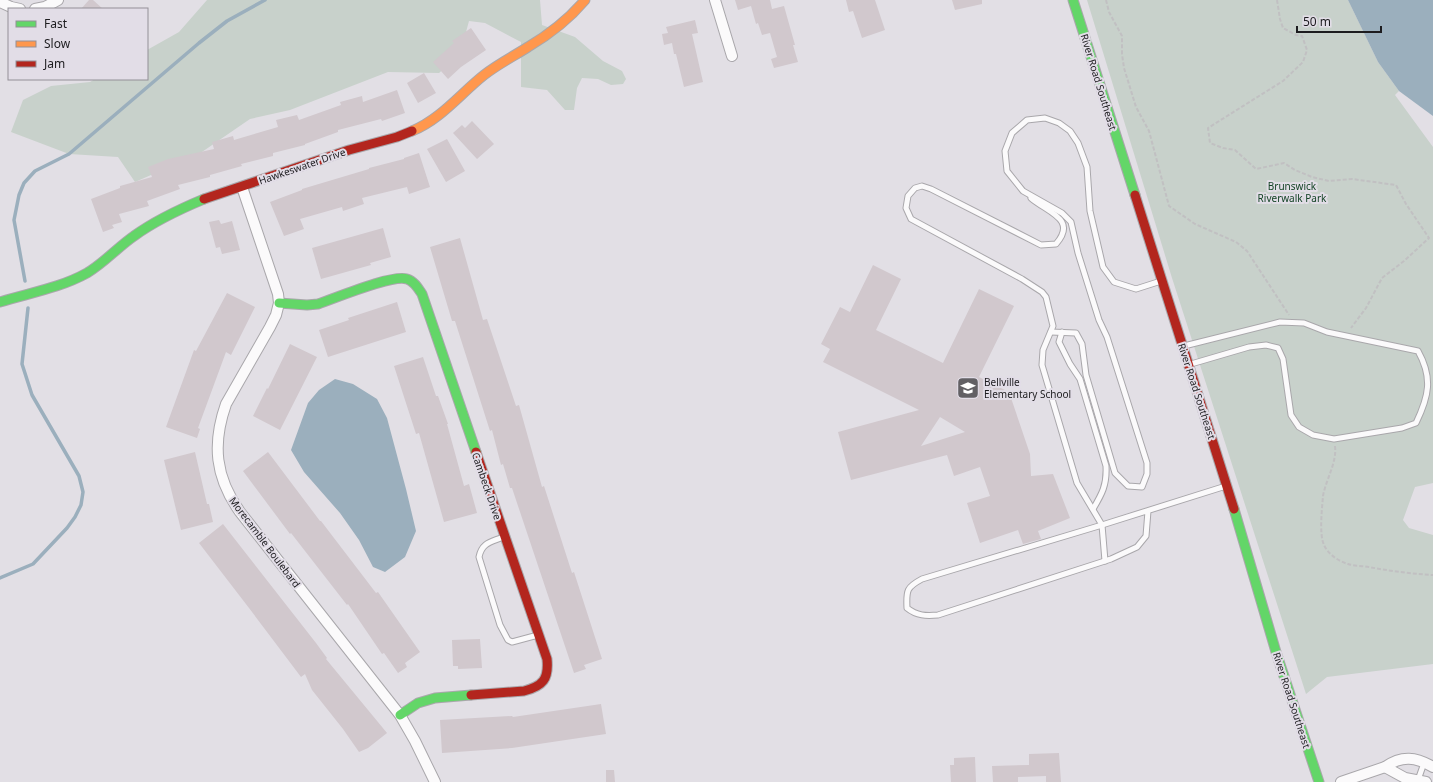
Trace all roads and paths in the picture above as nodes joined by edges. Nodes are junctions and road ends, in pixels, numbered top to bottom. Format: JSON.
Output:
{"nodes":[{"id":1,"x":58,"y":0,"type":"edge"},
{"id":2,"x":585,"y":0,"type":"edge"},
{"id":3,"x":715,"y":0,"type":"edge"},
{"id":4,"x":1074,"y":0,"type":"edge"},
{"id":5,"x":1106,"y":0,"type":"edge"},
{"id":6,"x":1277,"y":0,"type":"edge"},
{"id":7,"x":0,"y":2,"type":"edge"},
{"id":8,"x":16,"y":8,"type":"edge"},
{"id":9,"x":40,"y":8,"type":"edge"},
{"id":10,"x":732,"y":56,"type":"dead end"},
{"id":11,"x":242,"y":187,"type":"junction"},
{"id":12,"x":1023,"y":191,"type":"junction"},
{"id":13,"x":1162,"y":281,"type":"junction"},
{"id":14,"x":0,"y":302,"type":"edge"},
{"id":15,"x":279,"y":303,"type":"junction"},
{"id":16,"x":1294,"y":322,"type":"junction"},
{"id":17,"x":1051,"y":332,"type":"junction"},
{"id":18,"x":1062,"y":332,"type":"junction"},
{"id":19,"x":1345,"y":336,"type":"junction"},
{"id":20,"x":1183,"y":346,"type":"junction"},
{"id":21,"x":1189,"y":365,"type":"junction"},
{"id":22,"x":1334,"y":439,"type":"junction"},
{"id":23,"x":1227,"y":486,"type":"junction"},
{"id":24,"x":1093,"y":509,"type":"junction"},
{"id":25,"x":1148,"y":511,"type":"junction"},
{"id":26,"x":1102,"y":525,"type":"junction"},
{"id":27,"x":504,"y":536,"type":"junction"},
{"id":28,"x":1105,"y":560,"type":"junction"},
{"id":29,"x":1433,"y":575,"type":"edge"},
{"id":30,"x":539,"y":634,"type":"junction"},
{"id":31,"x":400,"y":715,"type":"junction"},
{"id":32,"x":1428,"y":765,"type":"edge"},
{"id":33,"x":1386,"y":767,"type":"junction"},
{"id":34,"x":435,"y":782,"type":"edge"},
{"id":35,"x":1319,"y":782,"type":"edge"},
{"id":36,"x":1341,"y":782,"type":"edge"},
{"id":37,"x":1422,"y":782,"type":"edge"}],
"edges":[{"from":1,"to":9,"type":"street"},
{"from":2,"to":11,"type":"street","name":"Hawkeswater Drive"},
{"from":3,"to":10,"type":"street"},
{"from":4,"to":13,"type":"street","name":"River Road Southeast"},
{"from":5,"to":16,"type":"path"},
{"from":6,"to":19,"type":"path"},
{"from":7,"to":8,"type":"street"},
{"from":11,"to":14,"type":"street","name":"Hawkeswater Drive"},
{"from":11,"to":15,"type":"street"},
{"from":12,"to":13,"type":"lane"},
{"from":12,"to":17,"type":"lane"},
{"from":12,"to":18,"type":"lane"},
{"from":13,"to":20,"type":"street","name":"River Road Southeast"},
{"from":15,"to":27,"type":"street","name":"Cambeck Drive"},
{"from":15,"to":31,"type":"street","name":"Morecamble Boulebard"},
{"from":16,"to":19,"type":"lane"},
{"from":16,"to":20,"type":"lane"},
{"from":17,"to":18,"type":"lane"},
{"from":17,"to":24,"type":"lane"},
{"from":18,"to":24,"type":"lane"},
{"from":19,"to":22,"type":"lane"},
{"from":20,"to":21,"type":"street","name":"River Road Southeast"},
{"from":21,"to":22,"type":"lane"},
{"from":21,"to":23,"type":"street","name":"River Road Southeast"},
{"from":22,"to":29,"type":"path"},
{"from":23,"to":25,"type":"lane"},
{"from":23,"to":35,"type":"street","name":"River Road Southeast"},
{"from":24,"to":26,"type":"lane"},
{"from":25,"to":26,"type":"lane"},
{"from":25,"to":28,"type":"lane"},
{"from":26,"to":28,"type":"lane"},
{"from":26,"to":28,"type":"lane"},
{"from":27,"to":30,"type":"street","name":"Cambeck Drive"},
{"from":27,"to":30,"type":"lane"},
{"from":30,"to":31,"type":"street","name":"Cambeck Drive"},
{"from":31,"to":34,"type":"street","name":"Morecamble Boulebard"},
{"from":32,"to":33,"type":"street"},
{"from":32,"to":37,"type":"lane"},
{"from":33,"to":36,"type":"street"},
{"from":33,"to":37,"type":"street"}]}
